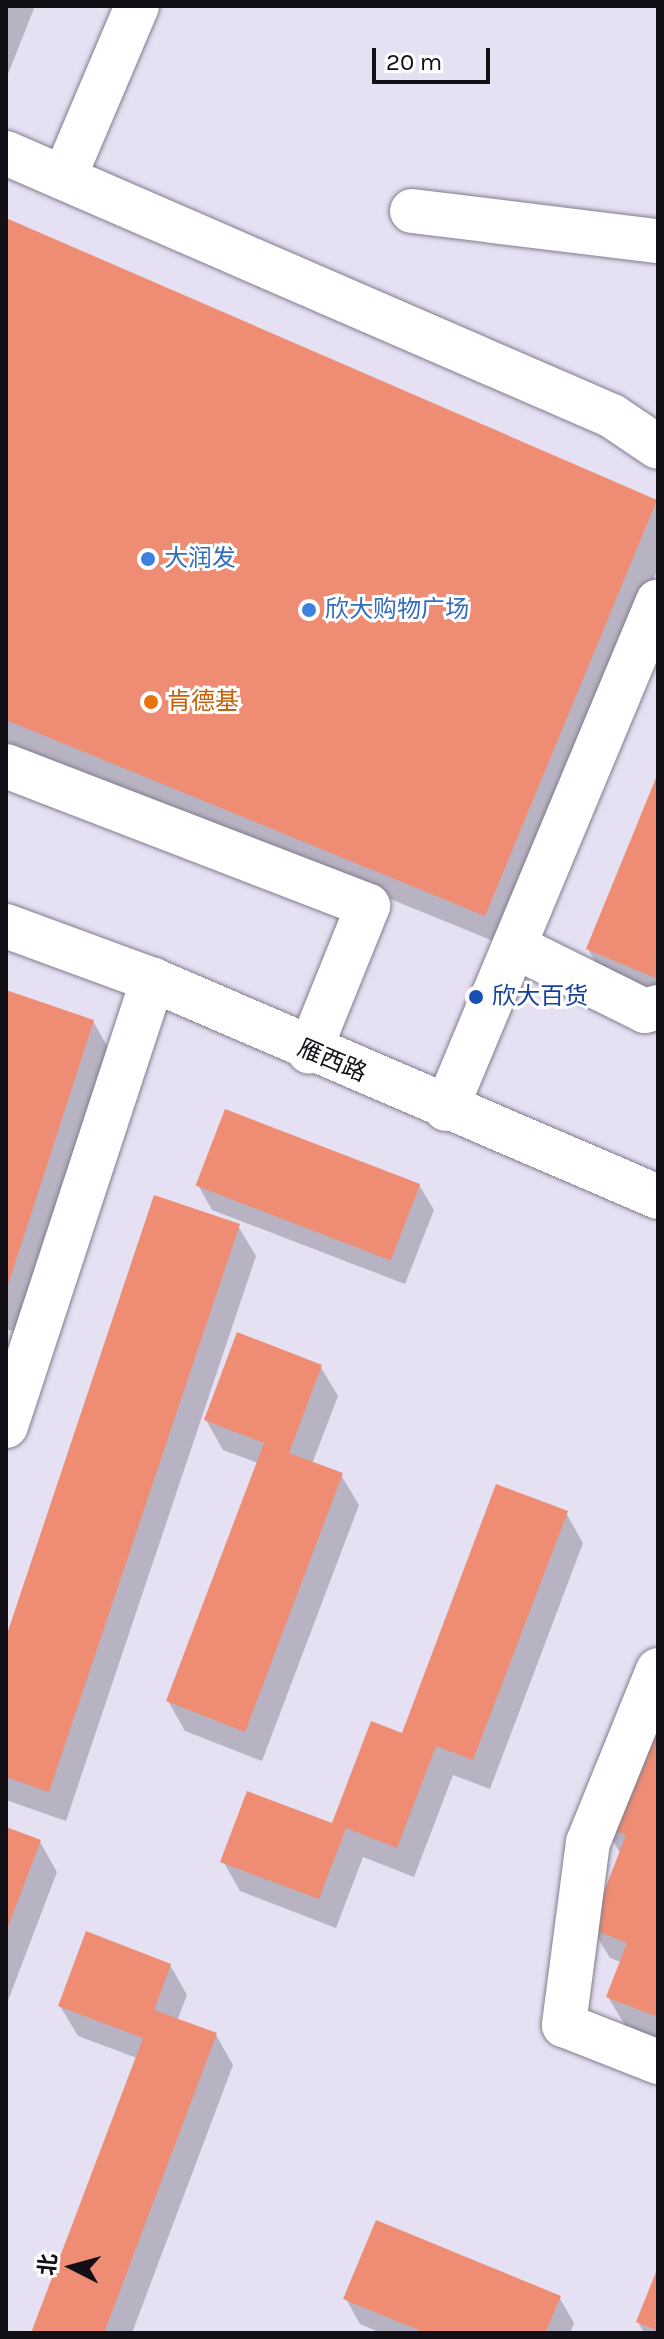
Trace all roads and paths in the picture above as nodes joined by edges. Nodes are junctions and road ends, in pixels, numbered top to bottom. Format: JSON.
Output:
{"nodes":[{"id":1,"x":137,"y":6,"type":"edge"},
{"id":2,"x":6,"y":153,"type":"edge"},
{"id":3,"x":64,"y":178,"type":"junction"},
{"id":4,"x":412,"y":211,"type":"dead end"},
{"id":5,"x":658,"y":241,"type":"edge"},
{"id":6,"x":658,"y":447,"type":"edge"},
{"id":7,"x":658,"y":601,"type":"edge"},
{"id":8,"x":6,"y":766,"type":"edge"},
{"id":9,"x":6,"y":926,"type":"edge"},
{"id":10,"x":514,"y":946,"type":"junction"},
{"id":11,"x":153,"y":980,"type":"junction"},
{"id":12,"x":658,"y":1007,"type":"edge"},
{"id":13,"x":309,"y":1052,"type":"junction"},
{"id":14,"x":446,"y":1109,"type":"junction"},
{"id":15,"x":658,"y":1197,"type":"edge"},
{"id":16,"x":6,"y":1426,"type":"edge"},
{"id":17,"x":658,"y":1670,"type":"edge"},
{"id":18,"x":658,"y":2062,"type":"edge"}],
"edges":[{"from":1,"to":3,"type":"street"},
{"from":2,"to":3,"type":"street"},
{"from":3,"to":6,"type":"street"},
{"from":4,"to":5,"type":"street"},
{"from":7,"to":10,"type":"street"},
{"from":8,"to":13,"type":"street"},
{"from":9,"to":11,"type":"street","name":"雁西路"},
{"from":10,"to":12,"type":"street"},
{"from":10,"to":14,"type":"street"},
{"from":11,"to":13,"type":"street","name":"雁西路"},
{"from":11,"to":16,"type":"street"},
{"from":13,"to":14,"type":"street","name":"雁西路"},
{"from":14,"to":15,"type":"street","name":"雁西路"},
{"from":17,"to":18,"type":"street"}]}
